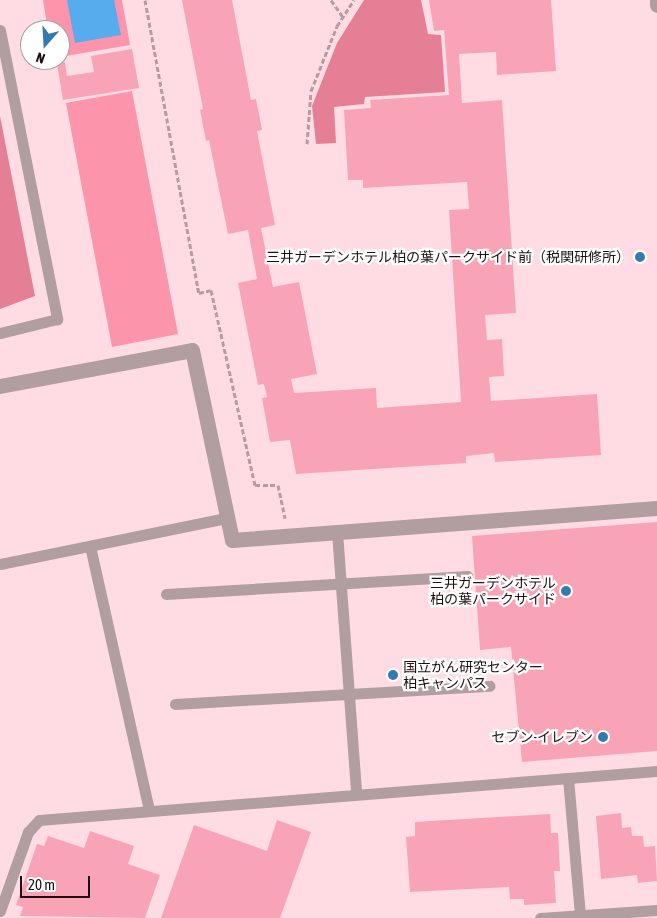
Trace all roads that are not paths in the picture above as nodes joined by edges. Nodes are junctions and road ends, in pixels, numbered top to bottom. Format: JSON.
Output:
{"nodes":[{"id":1,"x":657,"y":0,"type":"edge"},
{"id":2,"x":657,"y":5,"type":"edge"},
{"id":3,"x":0,"y":30,"type":"edge"},
{"id":4,"x":0,"y":333,"type":"edge"},
{"id":5,"x":0,"y":386,"type":"edge"},
{"id":6,"x":657,"y":508,"type":"edge"},
{"id":7,"x":227,"y":518,"type":"junction"},
{"id":8,"x":337,"y":532,"type":"junction"},
{"id":9,"x":90,"y":546,"type":"junction"},
{"id":10,"x":0,"y":564,"type":"edge"},
{"id":11,"x":467,"y":576,"type":"dead end"},
{"id":12,"x":340,"y":583,"type":"junction"},
{"id":13,"x":166,"y":594,"type":"dead end"},
{"id":14,"x":489,"y":686,"type":"dead end"},
{"id":15,"x":348,"y":694,"type":"junction"},
{"id":16,"x":175,"y":704,"type":"dead end"},
{"id":17,"x":657,"y":771,"type":"edge"},
{"id":18,"x":568,"y":778,"type":"junction"},
{"id":19,"x":356,"y":793,"type":"junction"},
{"id":20,"x":149,"y":810,"type":"junction"},
{"id":21,"x":657,"y":910,"type":"edge"},
{"id":22,"x":0,"y":911,"type":"edge"},
{"id":23,"x":580,"y":916,"type":"junction"},
{"id":24,"x":540,"y":918,"type":"edge"}],
"edges":[{"from":1,"to":2,"type":"street"},
{"from":3,"to":4,"type":"lane"},
{"from":5,"to":7,"type":"street"},
{"from":6,"to":8,"type":"street"},
{"from":7,"to":8,"type":"street"},
{"from":7,"to":9,"type":"lane"},
{"from":8,"to":12,"type":"lane"},
{"from":9,"to":10,"type":"lane"},
{"from":9,"to":20,"type":"lane"},
{"from":11,"to":12,"type":"lane"},
{"from":12,"to":13,"type":"lane"},
{"from":12,"to":15,"type":"lane"},
{"from":14,"to":15,"type":"lane"},
{"from":15,"to":16,"type":"lane"},
{"from":15,"to":19,"type":"lane"},
{"from":17,"to":18,"type":"lane"},
{"from":18,"to":19,"type":"lane"},
{"from":18,"to":23,"type":"lane"},
{"from":19,"to":20,"type":"lane"},
{"from":20,"to":22,"type":"lane"},
{"from":21,"to":23,"type":"lane"},
{"from":23,"to":24,"type":"lane"}]}
